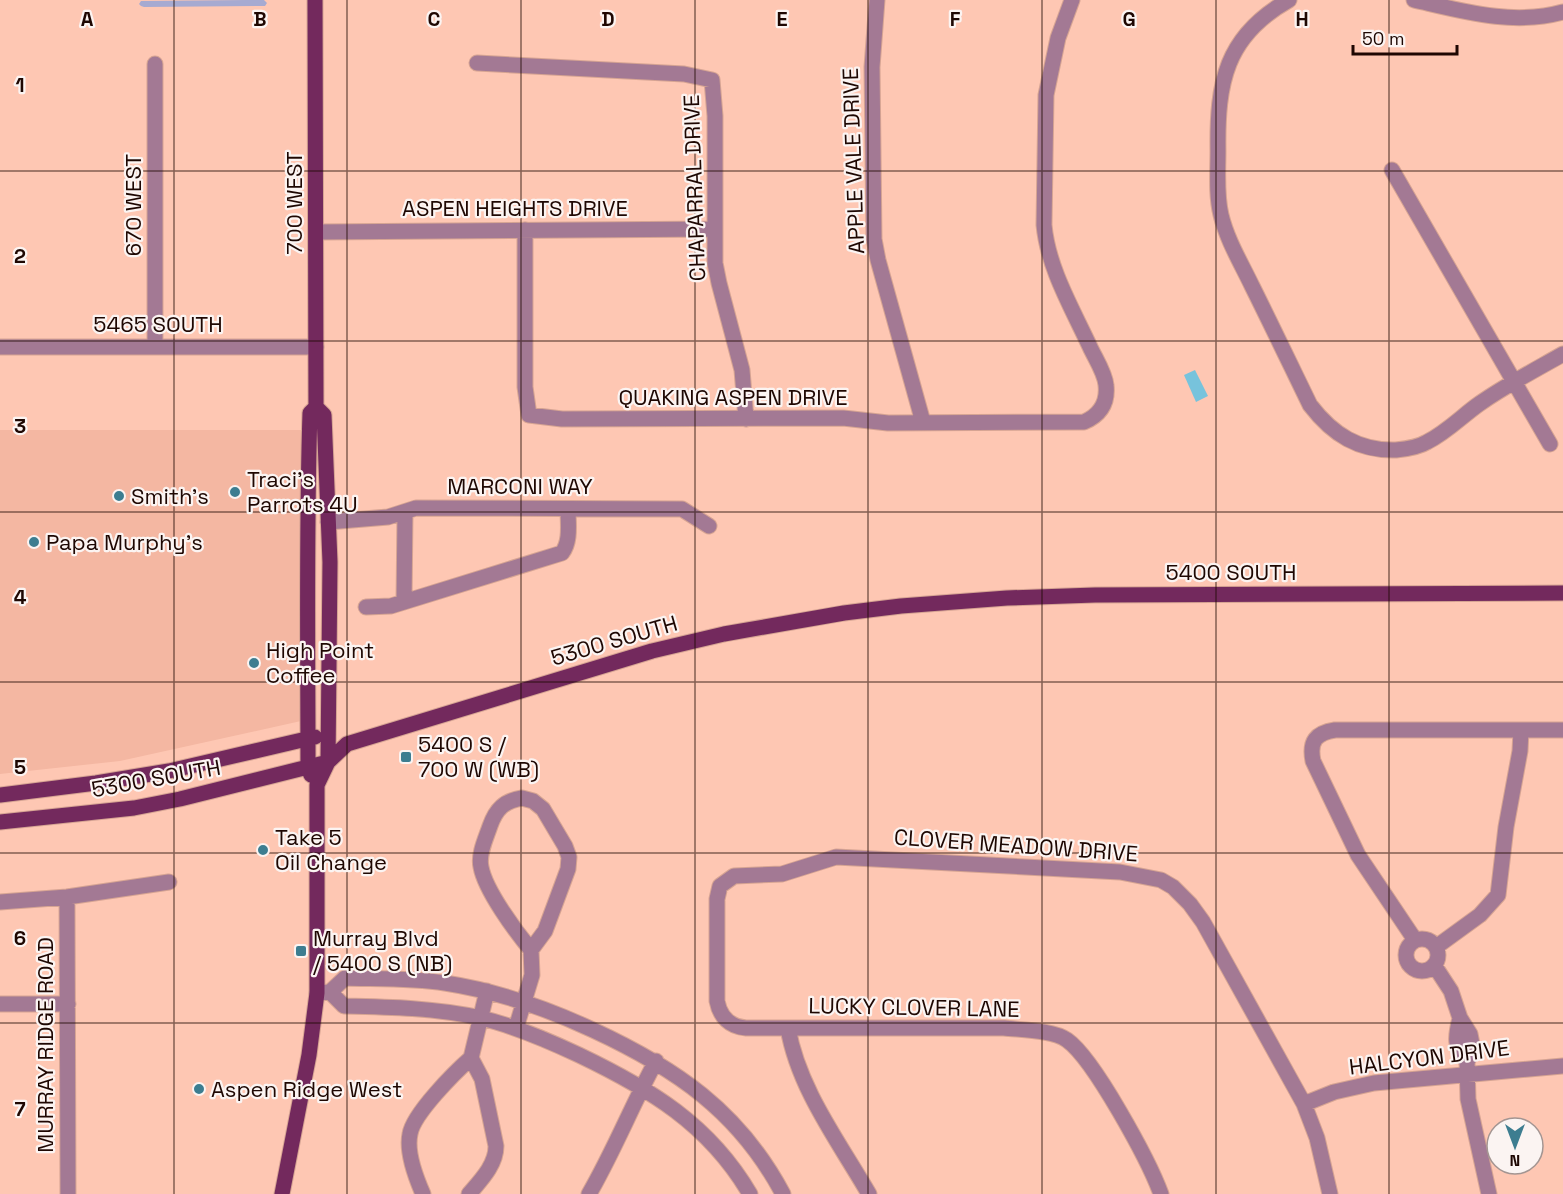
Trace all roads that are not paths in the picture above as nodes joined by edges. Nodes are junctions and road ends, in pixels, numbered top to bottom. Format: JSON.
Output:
{"nodes":[{"id":1,"x":315,"y":0,"type":"edge"},
{"id":2,"x":876,"y":0,"type":"edge"},
{"id":3,"x":1072,"y":0,"type":"edge"},
{"id":4,"x":1288,"y":0,"type":"edge"},
{"id":5,"x":1414,"y":0,"type":"edge"},
{"id":6,"x":1563,"y":12,"type":"edge"},
{"id":7,"x":477,"y":63,"type":"dead end"},
{"id":8,"x":155,"y":64,"type":"dead end"},
{"id":9,"x":1392,"y":171,"type":"dead end"},
{"id":10,"x":715,"y":229,"type":"junction"},
{"id":11,"x":525,"y":230,"type":"junction"},
{"id":12,"x":317,"y":232,"type":"junction"},
{"id":13,"x":0,"y":346,"type":"edge"},
{"id":14,"x":155,"y":346,"type":"junction"},
{"id":15,"x":316,"y":346,"type":"junction"},
{"id":16,"x":1563,"y":354,"type":"edge"},
{"id":17,"x":1514,"y":382,"type":"junction"},
{"id":18,"x":316,"y":407,"type":"junction"},
{"id":19,"x":746,"y":419,"type":"junction"},
{"id":20,"x":923,"y":423,"type":"junction"},
{"id":21,"x":1550,"y":444,"type":"dead end"},
{"id":22,"x":568,"y":509,"type":"junction"},
{"id":23,"x":405,"y":513,"type":"junction"},
{"id":24,"x":328,"y":522,"type":"junction"},
{"id":25,"x":709,"y":526,"type":"dead end"},
{"id":26,"x":1563,"y":593,"type":"edge"},
{"id":27,"x":404,"y":602,"type":"junction"},
{"id":28,"x":900,"y":606,"type":"joint"},
{"id":29,"x":366,"y":607,"type":"dead end"},
{"id":30,"x":1521,"y":730,"type":"junction"},
{"id":31,"x":1563,"y":730,"type":"edge"},
{"id":32,"x":328,"y":735,"type":"junction"},
{"id":33,"x":308,"y":738,"type":"junction"},
{"id":34,"x":347,"y":744,"type":"junction"},
{"id":35,"x":328,"y":762,"type":"junction"},
{"id":36,"x":308,"y":768,"type":"junction"},
{"id":37,"x":317,"y":785,"type":"junction"},
{"id":38,"x":0,"y":795,"type":"edge"},
{"id":39,"x":0,"y":822,"type":"edge"},
{"id":40,"x":726,"y":880,"type":"joint"},
{"id":41,"x":169,"y":882,"type":"dead end"},
{"id":42,"x":67,"y":897,"type":"junction"},
{"id":43,"x":0,"y":902,"type":"edge"},
{"id":44,"x":1416,"y":940,"type":"junction"},
{"id":45,"x":1436,"y":947,"type":"junction"},
{"id":46,"x":531,"y":950,"type":"junction"},
{"id":47,"x":1434,"y":965,"type":"junction"},
{"id":48,"x":487,"y":991,"type":"junction"},
{"id":49,"x":323,"y":992,"type":"junction"},
{"id":50,"x":525,"y":1002,"type":"junction"},
{"id":51,"x":0,"y":1004,"type":"edge"},
{"id":52,"x":68,"y":1004,"type":"junction"},
{"id":53,"x":481,"y":1018,"type":"junction"},
{"id":54,"x":516,"y":1028,"type":"junction"},
{"id":55,"x":788,"y":1028,"type":"junction"},
{"id":56,"x":471,"y":1058,"type":"junction"},
{"id":57,"x":656,"y":1061,"type":"junction"},
{"id":58,"x":1563,"y":1066,"type":"edge"},
{"id":59,"x":1468,"y":1068,"type":"junction"},
{"id":60,"x":642,"y":1086,"type":"junction"},
{"id":61,"x":1304,"y":1104,"type":"junction"},
{"id":62,"x":68,"y":1194,"type":"edge"},
{"id":63,"x":282,"y":1194,"type":"edge"},
{"id":64,"x":423,"y":1194,"type":"edge"},
{"id":65,"x":469,"y":1194,"type":"edge"},
{"id":66,"x":589,"y":1194,"type":"edge"},
{"id":67,"x":750,"y":1194,"type":"edge"},
{"id":68,"x":783,"y":1194,"type":"edge"},
{"id":69,"x":869,"y":1194,"type":"edge"},
{"id":70,"x":1161,"y":1194,"type":"edge"},
{"id":71,"x":1330,"y":1194,"type":"edge"},
{"id":72,"x":1489,"y":1194,"type":"edge"}],
"edges":[{"from":1,"to":12,"type":"main road","name":"700 WEST"},
{"from":2,"to":20,"type":"street","name":"APPLE VALE DRIVE"},
{"from":3,"to":20,"type":"street","name":"QUAKING ASPEN DRIVE"},
{"from":4,"to":17,"type":"street"},
{"from":5,"to":6,"type":"street"},
{"from":7,"to":10,"type":"street","name":"CHAPARRAL DRIVE"},
{"from":8,"to":14,"type":"street","name":"670 WEST"},
{"from":9,"to":17,"type":"street"},
{"from":10,"to":11,"type":"street","name":"ASPEN HEIGHTS DRIVE"},
{"from":10,"to":19,"type":"street","name":"CHAPARRAL DRIVE"},
{"from":11,"to":12,"type":"street","name":"ASPEN HEIGHTS DRIVE"},
{"from":11,"to":19,"type":"street","name":"QUAKING ASPEN DRIVE"},
{"from":12,"to":15,"type":"main road","name":"700 WEST"},
{"from":13,"to":14,"type":"street","name":"5465 SOUTH"},
{"from":14,"to":15,"type":"street","name":"5465 SOUTH"},
{"from":15,"to":18,"type":"main road","name":"700 WEST"},
{"from":16,"to":17,"type":"street"},
{"from":17,"to":21,"type":"street"},
{"from":18,"to":24,"type":"main road","name":"700 WEST"},
{"from":18,"to":33,"type":"main road","name":"700 WEST"},
{"from":19,"to":20,"type":"street","name":"QUAKING ASPEN DRIVE"},
{"from":22,"to":23,"type":"street","name":"MARCONI WAY"},
{"from":22,"to":25,"type":"street","name":"MARCONI WAY"},
{"from":22,"to":27,"type":"street"},
{"from":23,"to":24,"type":"street","name":"MARCONI WAY"},
{"from":23,"to":27,"type":"street"},
{"from":24,"to":32,"type":"main road","name":"700 WEST"},
{"from":26,"to":28,"type":"main road","name":"5400 SOUTH"},
{"from":27,"to":29,"type":"street"},
{"from":28,"to":34,"type":"main road","name":"5300 SOUTH"},
{"from":30,"to":31,"type":"street"},
{"from":30,"to":44,"type":"street"},
{"from":30,"to":45,"type":"street"},
{"from":32,"to":33,"type":"main road","name":"5300 SOUTH"},
{"from":32,"to":34,"type":"main road"},
{"from":32,"to":35,"type":"main road","name":"700 WEST"},
{"from":33,"to":36,"type":"main road","name":"700 WEST"},
{"from":33,"to":38,"type":"main road","name":"5300 SOUTH"},
{"from":34,"to":35,"type":"main road","name":"5300 SOUTH"},
{"from":35,"to":36,"type":"main road","name":"5300 SOUTH"},
{"from":35,"to":37,"type":"main road"},
{"from":36,"to":37,"type":"main road"},
{"from":36,"to":39,"type":"main road","name":"5300 SOUTH"},
{"from":37,"to":49,"type":"main road"},
{"from":40,"to":55,"type":"street","name":"LUCKY CLOVER LANE"},
{"from":40,"to":61,"type":"street","name":"CLOVER MEADOW DRIVE"},
{"from":41,"to":42,"type":"street"},
{"from":42,"to":43,"type":"street"},
{"from":42,"to":52,"type":"street","name":"MURRAY RIDGE ROAD"},
{"from":44,"to":45,"type":"street"},
{"from":44,"to":47,"type":"street"},
{"from":45,"to":47,"type":"street"},
{"from":46,"to":46,"type":"street"},
{"from":46,"to":50,"type":"street"},
{"from":47,"to":59,"type":"street"},
{"from":48,"to":49,"type":"street"},
{"from":48,"to":50,"type":"street"},
{"from":48,"to":53,"type":"street"},
{"from":49,"to":53,"type":"street"},
{"from":49,"to":63,"type":"main road"},
{"from":50,"to":54,"type":"street"},
{"from":50,"to":57,"type":"street"},
{"from":51,"to":52,"type":"street"},
{"from":52,"to":62,"type":"street","name":"MURRAY RIDGE ROAD"},
{"from":53,"to":54,"type":"street"},
{"from":53,"to":56,"type":"street"},
{"from":54,"to":60,"type":"street"},
{"from":55,"to":69,"type":"street"},
{"from":55,"to":70,"type":"street","name":"LUCKY CLOVER LANE"},
{"from":56,"to":64,"type":"street"},
{"from":56,"to":65,"type":"street"},
{"from":57,"to":60,"type":"street"},
{"from":57,"to":68,"type":"street"},
{"from":58,"to":59,"type":"street","name":"HALCYON DRIVE"},
{"from":59,"to":61,"type":"street","name":"HALCYON DRIVE"},
{"from":59,"to":72,"type":"street"},
{"from":60,"to":66,"type":"street"},
{"from":60,"to":67,"type":"street"},
{"from":61,"to":71,"type":"street","name":"CLOVER MEADOW DRIVE"}]}
